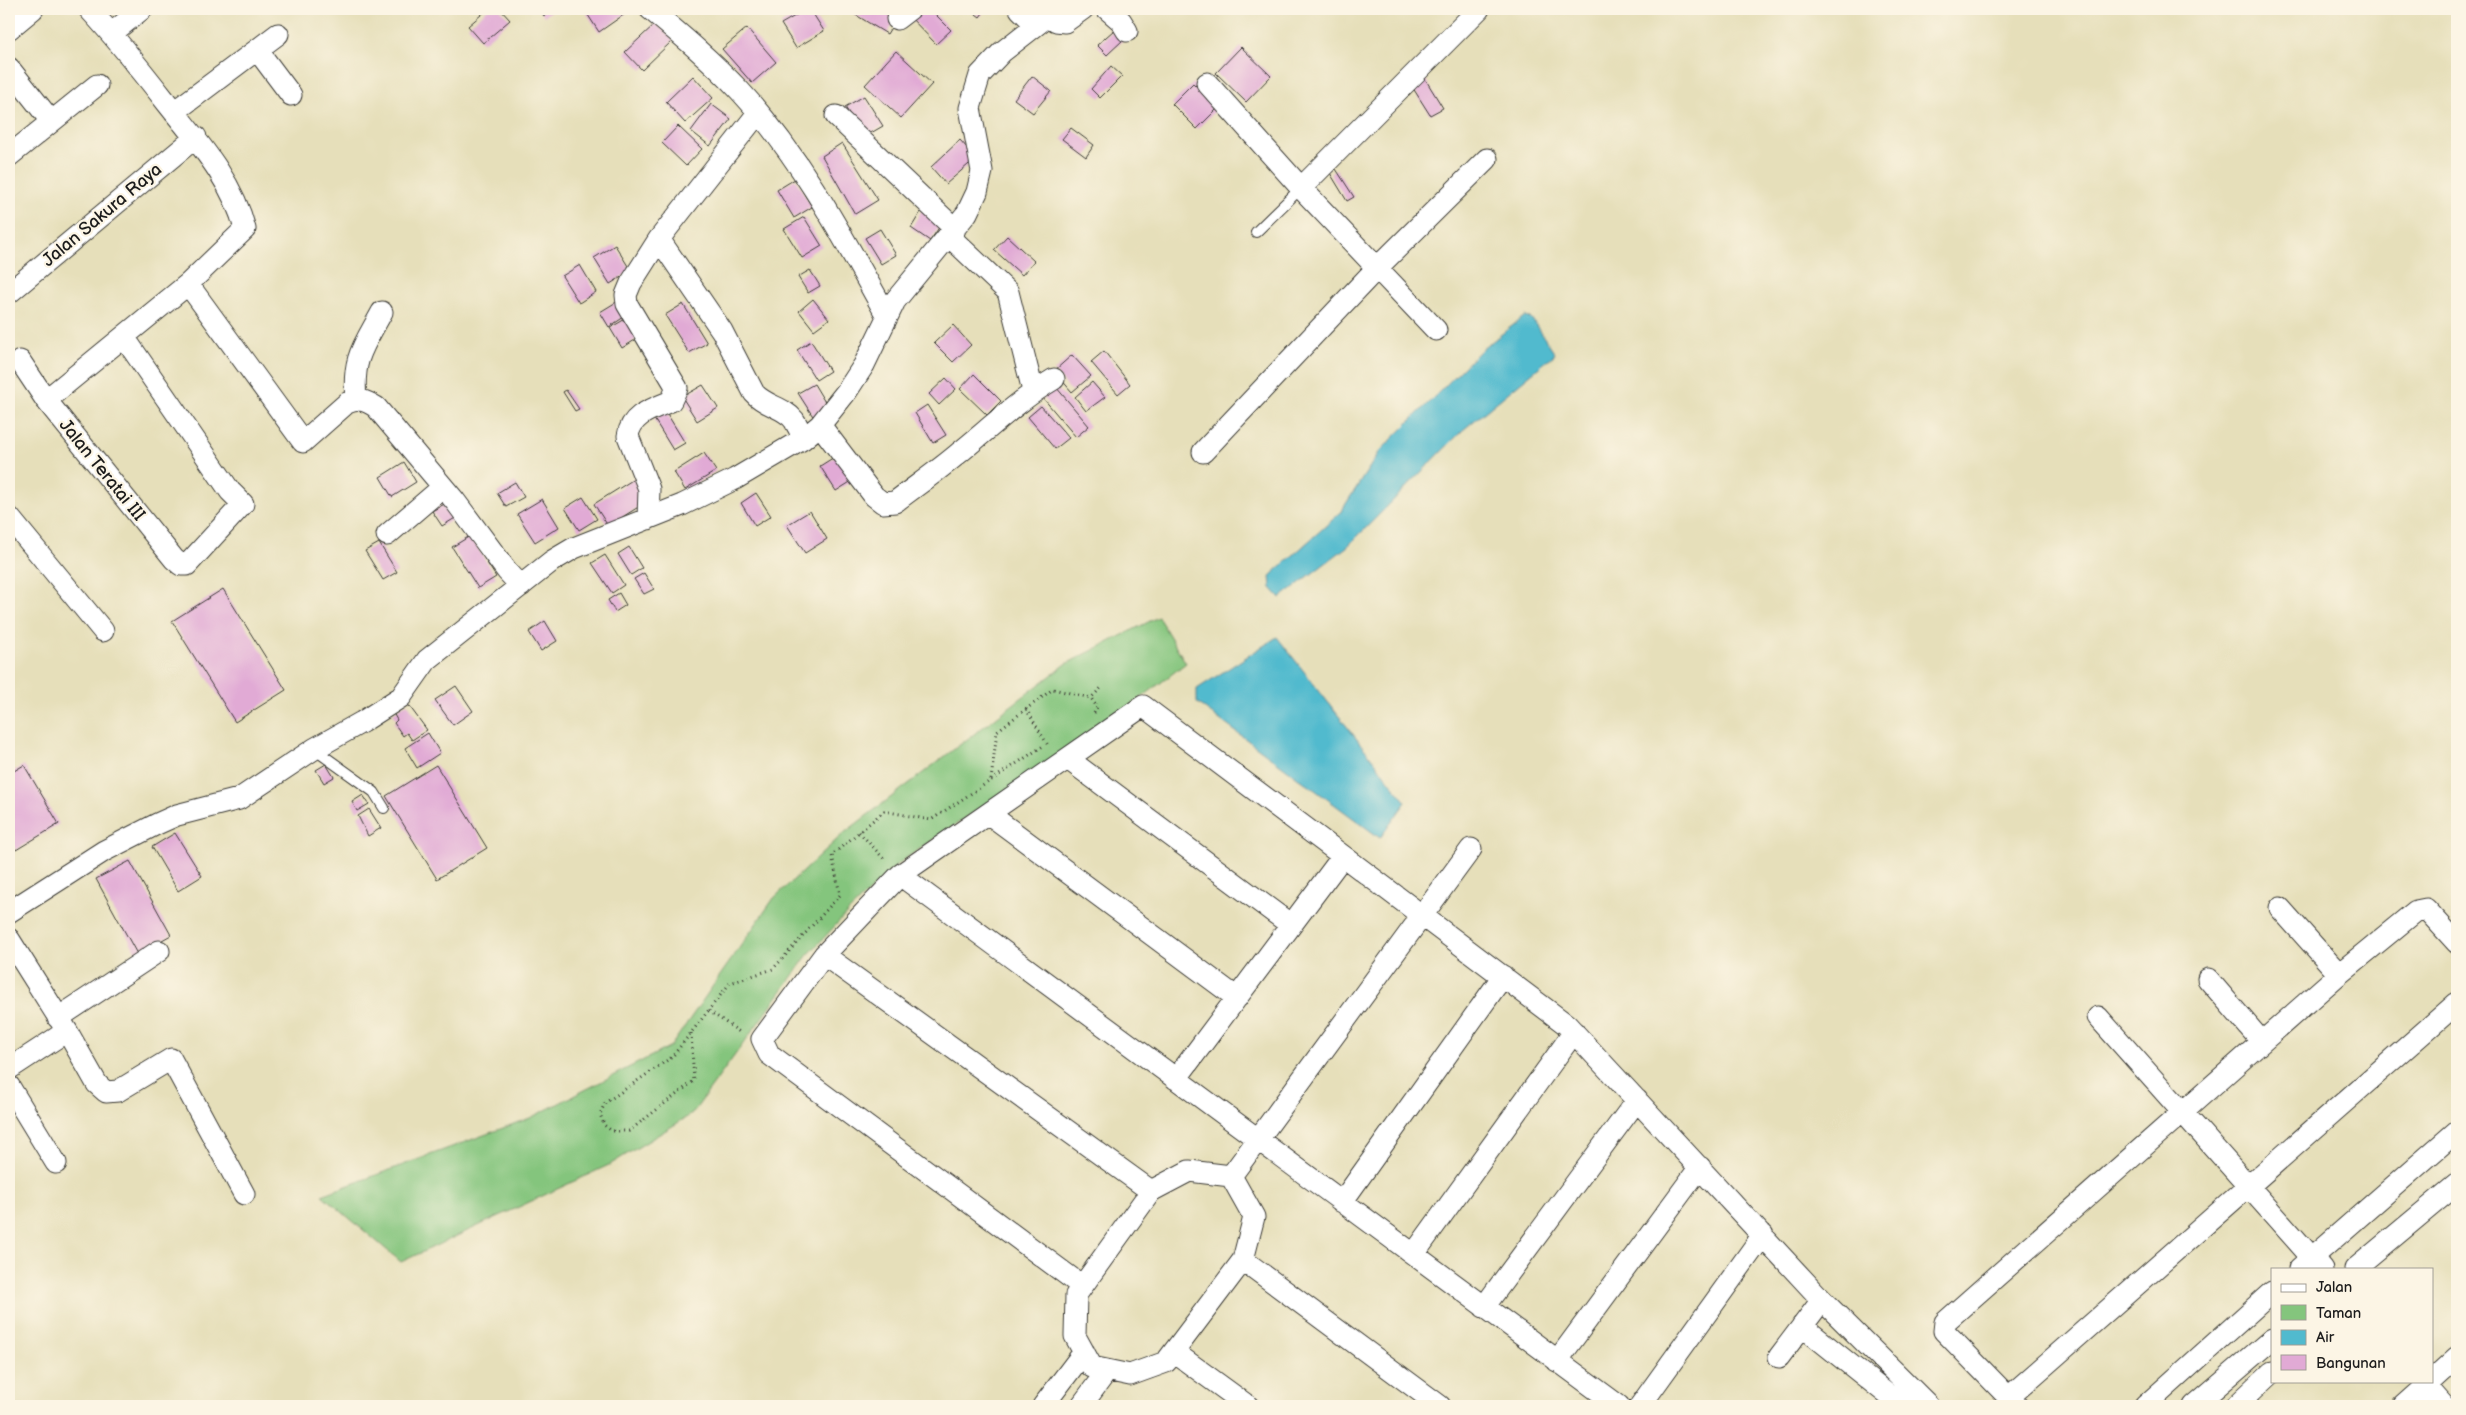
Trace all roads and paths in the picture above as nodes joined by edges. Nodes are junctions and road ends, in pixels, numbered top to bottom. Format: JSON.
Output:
{"nodes":[{"id":1,"x":33,"y":9,"type":"edge"},
{"id":2,"x":89,"y":9,"type":"edge"},
{"id":3,"x":142,"y":9,"type":"edge"},
{"id":4,"x":650,"y":9,"type":"edge"},
{"id":5,"x":1020,"y":9,"type":"edge"},
{"id":6,"x":1083,"y":9,"type":"edge"},
{"id":7,"x":1107,"y":9,"type":"edge"},
{"id":8,"x":1479,"y":9,"type":"edge"},
{"id":9,"x":1048,"y":16,"type":"edge"},
{"id":10,"x":9,"y":29,"type":"edge"},
{"id":11,"x":1128,"y":32,"type":"dead end"},
{"id":12,"x":112,"y":33,"type":"junction"},
{"id":13,"x":278,"y":34,"type":"dead end"},
{"id":14,"x":258,"y":51,"type":"junction"},
{"id":15,"x":9,"y":68,"type":"edge"},
{"id":16,"x":1207,"y":83,"type":"dead end"},
{"id":17,"x":97,"y":85,"type":"dead end"},
{"id":18,"x":291,"y":95,"type":"dead end"},
{"id":19,"x":174,"y":112,"type":"junction"},
{"id":20,"x":758,"y":113,"type":"junction"},
{"id":21,"x":836,"y":116,"type":"dead end"},
{"id":22,"x":50,"y":121,"type":"junction"},
{"id":23,"x":196,"y":137,"type":"junction"},
{"id":24,"x":9,"y":156,"type":"edge"},
{"id":25,"x":1487,"y":159,"type":"dead end"},
{"id":26,"x":1301,"y":188,"type":"junction"},
{"id":27,"x":952,"y":232,"type":"junction"},
{"id":28,"x":1256,"y":232,"type":"dead end"},
{"id":29,"x":658,"y":239,"type":"junction"},
{"id":30,"x":1377,"y":268,"type":"junction"},
{"id":31,"x":188,"y":284,"type":"junction"},
{"id":32,"x":9,"y":293,"type":"edge"},
{"id":33,"x":382,"y":312,"type":"dead end"},
{"id":34,"x":887,"y":316,"type":"junction"},
{"id":35,"x":1436,"y":330,"type":"dead end"},
{"id":36,"x":124,"y":337,"type":"junction"},
{"id":37,"x":20,"y":361,"type":"dead end"},
{"id":38,"x":1054,"y":379,"type":"dead end"},
{"id":39,"x":1034,"y":391,"type":"junction"},
{"id":40,"x":46,"y":400,"type":"junction"},
{"id":41,"x":356,"y":400,"type":"junction"},
{"id":42,"x":820,"y":425,"type":"junction"},
{"id":43,"x":803,"y":439,"type":"junction"},
{"id":44,"x":1203,"y":452,"type":"dead end"},
{"id":45,"x":443,"y":487,"type":"junction"},
{"id":46,"x":9,"y":517,"type":"edge"},
{"id":47,"x":648,"y":518,"type":"junction"},
{"id":48,"x":387,"y":535,"type":"dead end"},
{"id":49,"x":521,"y":586,"type":"junction"},
{"id":50,"x":103,"y":632,"type":"dead end"},
{"id":51,"x":1091,"y":698,"type":"dead end"},
{"id":52,"x":1026,"y":709,"type":"junction"},
{"id":53,"x":314,"y":749,"type":"junction"},
{"id":54,"x":1064,"y":762,"type":"junction"},
{"id":55,"x":991,"y":781,"type":"dead end"},
{"id":56,"x":384,"y":808,"type":"dead end"},
{"id":57,"x":989,"y":814,"type":"junction"},
{"id":58,"x":859,"y":832,"type":"dead end"},
{"id":59,"x":1471,"y":849,"type":"dead end"},
{"id":60,"x":1343,"y":856,"type":"junction"},
{"id":61,"x":900,"y":875,"type":"junction"},
{"id":62,"x":2280,"y":908,"type":"dead end"},
{"id":63,"x":9,"y":912,"type":"edge"},
{"id":64,"x":1423,"y":916,"type":"junction"},
{"id":65,"x":1291,"y":925,"type":"junction"},
{"id":66,"x":9,"y":939,"type":"edge"},
{"id":67,"x":2457,"y":942,"type":"edge"},
{"id":68,"x":159,"y":951,"type":"dead end"},
{"id":69,"x":824,"y":955,"type":"junction"},
{"id":70,"x":2339,"y":974,"type":"junction"},
{"id":71,"x":1503,"y":976,"type":"junction"},
{"id":72,"x":2208,"y":979,"type":"dead end"},
{"id":73,"x":1236,"y":998,"type":"junction"},
{"id":74,"x":2457,"y":1003,"type":"edge"},
{"id":75,"x":709,"y":1011,"type":"dead end"},
{"id":76,"x":2098,"y":1017,"type":"dead end"},
{"id":77,"x":63,"y":1025,"type":"junction"},
{"id":78,"x":1574,"y":1032,"type":"junction"},
{"id":79,"x":691,"y":1033,"type":"joint"},
{"id":80,"x":762,"y":1039,"type":"junction"},
{"id":81,"x":2262,"y":1042,"type":"junction"},
{"id":82,"x":9,"y":1068,"type":"edge"},
{"id":83,"x":1176,"y":1079,"type":"junction"},
{"id":84,"x":9,"y":1086,"type":"edge"},
{"id":85,"x":1637,"y":1100,"type":"junction"},
{"id":86,"x":2183,"y":1111,"type":"junction"},
{"id":87,"x":2457,"y":1131,"type":"edge"},
{"id":88,"x":1258,"y":1140,"type":"junction"},
{"id":89,"x":56,"y":1163,"type":"dead end"},
{"id":90,"x":1700,"y":1167,"type":"junction"},
{"id":91,"x":1231,"y":1176,"type":"junction"},
{"id":92,"x":2457,"y":1184,"type":"edge"},
{"id":93,"x":2249,"y":1186,"type":"junction"},
{"id":94,"x":1151,"y":1191,"type":"junction"},
{"id":95,"x":244,"y":1194,"type":"dead end"},
{"id":96,"x":1342,"y":1202,"type":"junction"},
{"id":97,"x":1763,"y":1236,"type":"junction"},
{"id":98,"x":1414,"y":1254,"type":"junction"},
{"id":99,"x":1243,"y":1260,"type":"junction"},
{"id":100,"x":2311,"y":1265,"type":"edge"},
{"id":101,"x":2356,"y":1268,"type":"edge"},
{"id":102,"x":1082,"y":1286,"type":"junction"},
{"id":103,"x":2271,"y":1293,"type":"edge"},
{"id":104,"x":1822,"y":1300,"type":"junction"},
{"id":105,"x":1484,"y":1307,"type":"junction"},
{"id":106,"x":1802,"y":1326,"type":"junction"},
{"id":107,"x":2271,"y":1340,"type":"edge"},
{"id":108,"x":1084,"y":1352,"type":"junction"},
{"id":109,"x":1174,"y":1352,"type":"junction"},
{"id":110,"x":1779,"y":1357,"type":"dead end"},
{"id":111,"x":2457,"y":1357,"type":"edge"},
{"id":112,"x":1558,"y":1361,"type":"junction"},
{"id":113,"x":1107,"y":1370,"type":"junction"},
{"id":114,"x":2271,"y":1373,"type":"edge"},
{"id":115,"x":2434,"y":1377,"type":"edge"},
{"id":116,"x":2428,"y":1382,"type":"edge"},
{"id":117,"x":2013,"y":1402,"type":"edge"},
{"id":118,"x":1043,"y":1406,"type":"edge"},
{"id":119,"x":1081,"y":1406,"type":"edge"},
{"id":120,"x":1248,"y":1406,"type":"edge"},
{"id":121,"x":1440,"y":1406,"type":"edge"},
{"id":122,"x":1619,"y":1406,"type":"edge"},
{"id":123,"x":1640,"y":1406,"type":"edge"},
{"id":124,"x":1902,"y":1406,"type":"edge"},
{"id":125,"x":1926,"y":1406,"type":"edge"},
{"id":126,"x":2145,"y":1406,"type":"edge"},
{"id":127,"x":2194,"y":1406,"type":"edge"},
{"id":128,"x":2236,"y":1406,"type":"edge"},
{"id":129,"x":2403,"y":1406,"type":"edge"},
{"id":130,"x":2444,"y":1406,"type":"edge"}],
"edges":[{"from":1,"to":10,"type":"street"},
{"from":2,"to":12,"type":"street"},
{"from":3,"to":12,"type":"street"},
{"from":4,"to":20,"type":"street"},
{"from":5,"to":9,"type":"street"},
{"from":6,"to":9,"type":"street"},
{"from":7,"to":11,"type":"street"},
{"from":8,"to":26,"type":"street"},
{"from":9,"to":27,"type":"street"},
{"from":12,"to":19,"type":"street"},
{"from":13,"to":14,"type":"street"},
{"from":14,"to":18,"type":"street"},
{"from":14,"to":19,"type":"street"},
{"from":15,"to":22,"type":"street"},
{"from":16,"to":26,"type":"street"},
{"from":17,"to":22,"type":"street"},
{"from":19,"to":23,"type":"street"},
{"from":20,"to":29,"type":"street"},
{"from":20,"to":34,"type":"street"},
{"from":21,"to":27,"type":"street"},
{"from":22,"to":24,"type":"street"},
{"from":23,"to":31,"type":"street"},
{"from":23,"to":32,"type":"street","name":"Jalan Sakura Raya"},
{"from":25,"to":30,"type":"street"},
{"from":26,"to":28,"type":"lane"},
{"from":26,"to":30,"type":"street"},
{"from":27,"to":34,"type":"street"},
{"from":27,"to":39,"type":"street"},
{"from":29,"to":43,"type":"street"},
{"from":29,"to":47,"type":"street"},
{"from":30,"to":35,"type":"street"},
{"from":30,"to":44,"type":"street"},
{"from":31,"to":36,"type":"street"},
{"from":31,"to":41,"type":"street"},
{"from":33,"to":41,"type":"street"},
{"from":34,"to":42,"type":"street"},
{"from":36,"to":40,"type":"street"},
{"from":36,"to":40,"type":"street","name":"Jalan Teratai III"},
{"from":37,"to":40,"type":"street","name":"Jalan Teratai III"},
{"from":38,"to":39,"type":"street"},
{"from":39,"to":42,"type":"street"},
{"from":41,"to":45,"type":"street"},
{"from":42,"to":43,"type":"street"},
{"from":43,"to":47,"type":"street"},
{"from":45,"to":48,"type":"street"},
{"from":45,"to":49,"type":"street"},
{"from":46,"to":50,"type":"street"},
{"from":47,"to":49,"type":"street"},
{"from":49,"to":53,"type":"street"},
{"from":51,"to":52,"type":"path"},
{"from":52,"to":54,"type":"path"},
{"from":52,"to":55,"type":"path"},
{"from":53,"to":56,"type":"lane"},
{"from":53,"to":63,"type":"street"},
{"from":54,"to":57,"type":"street"},
{"from":54,"to":60,"type":"street"},
{"from":54,"to":65,"type":"street"},
{"from":57,"to":61,"type":"street"},
{"from":57,"to":73,"type":"street"},
{"from":58,"to":61,"type":"path"},
{"from":59,"to":64,"type":"street"},
{"from":60,"to":64,"type":"street"},
{"from":60,"to":65,"type":"street"},
{"from":61,"to":69,"type":"street"},
{"from":61,"to":83,"type":"street"},
{"from":62,"to":70,"type":"street"},
{"from":64,"to":71,"type":"street"},
{"from":64,"to":88,"type":"street"},
{"from":65,"to":73,"type":"street"},
{"from":66,"to":77,"type":"street"},
{"from":67,"to":70,"type":"street"},
{"from":68,"to":77,"type":"street"},
{"from":69,"to":80,"type":"street"},
{"from":69,"to":94,"type":"street"},
{"from":70,"to":81,"type":"street"},
{"from":71,"to":78,"type":"street"},
{"from":71,"to":96,"type":"street"},
{"from":72,"to":81,"type":"street"},
{"from":73,"to":83,"type":"street"},
{"from":74,"to":93,"type":"street"},
{"from":75,"to":80,"type":"path"},
{"from":76,"to":86,"type":"street"},
{"from":77,"to":82,"type":"street"},
{"from":77,"to":95,"type":"street"},
{"from":78,"to":85,"type":"street"},
{"from":78,"to":98,"type":"street"},
{"from":79,"to":79,"type":"path"},
{"from":80,"to":102,"type":"street"},
{"from":81,"to":86,"type":"street"},
{"from":83,"to":88,"type":"street"},
{"from":84,"to":89,"type":"street"},
{"from":85,"to":90,"type":"street"},
{"from":85,"to":105,"type":"street"},
{"from":86,"to":93,"type":"street"},
{"from":86,"to":117,"type":"street"},
{"from":87,"to":100,"type":"street"},
{"from":88,"to":91,"type":"street"},
{"from":88,"to":96,"type":"street"},
{"from":90,"to":97,"type":"street"},
{"from":90,"to":112,"type":"street"},
{"from":91,"to":94,"type":"street"},
{"from":91,"to":99,"type":"street"},
{"from":92,"to":101,"type":"street"},
{"from":93,"to":100,"type":"street"},
{"from":93,"to":117,"type":"street"},
{"from":94,"to":102,"type":"street"},
{"from":96,"to":98,"type":"street"},
{"from":97,"to":104,"type":"street"},
{"from":97,"to":123,"type":"street"},
{"from":98,"to":105,"type":"street"},
{"from":99,"to":109,"type":"street"},
{"from":99,"to":121,"type":"street"},
{"from":102,"to":108,"type":"street"},
{"from":103,"to":126,"type":"street"},
{"from":104,"to":106,"type":"street"},
{"from":104,"to":125,"type":"street"},
{"from":105,"to":112,"type":"street"},
{"from":106,"to":110,"type":"street"},
{"from":106,"to":124,"type":"street"},
{"from":107,"to":127,"type":"street"},
{"from":108,"to":113,"type":"street"},
{"from":108,"to":118,"type":"street"},
{"from":109,"to":113,"type":"street"},
{"from":109,"to":120,"type":"street"},
{"from":111,"to":115,"type":"street"},
{"from":112,"to":122,"type":"street"},
{"from":113,"to":119,"type":"street"},
{"from":114,"to":128,"type":"street"},
{"from":116,"to":129,"type":"street"},
{"from":116,"to":130,"type":"street"}]}
